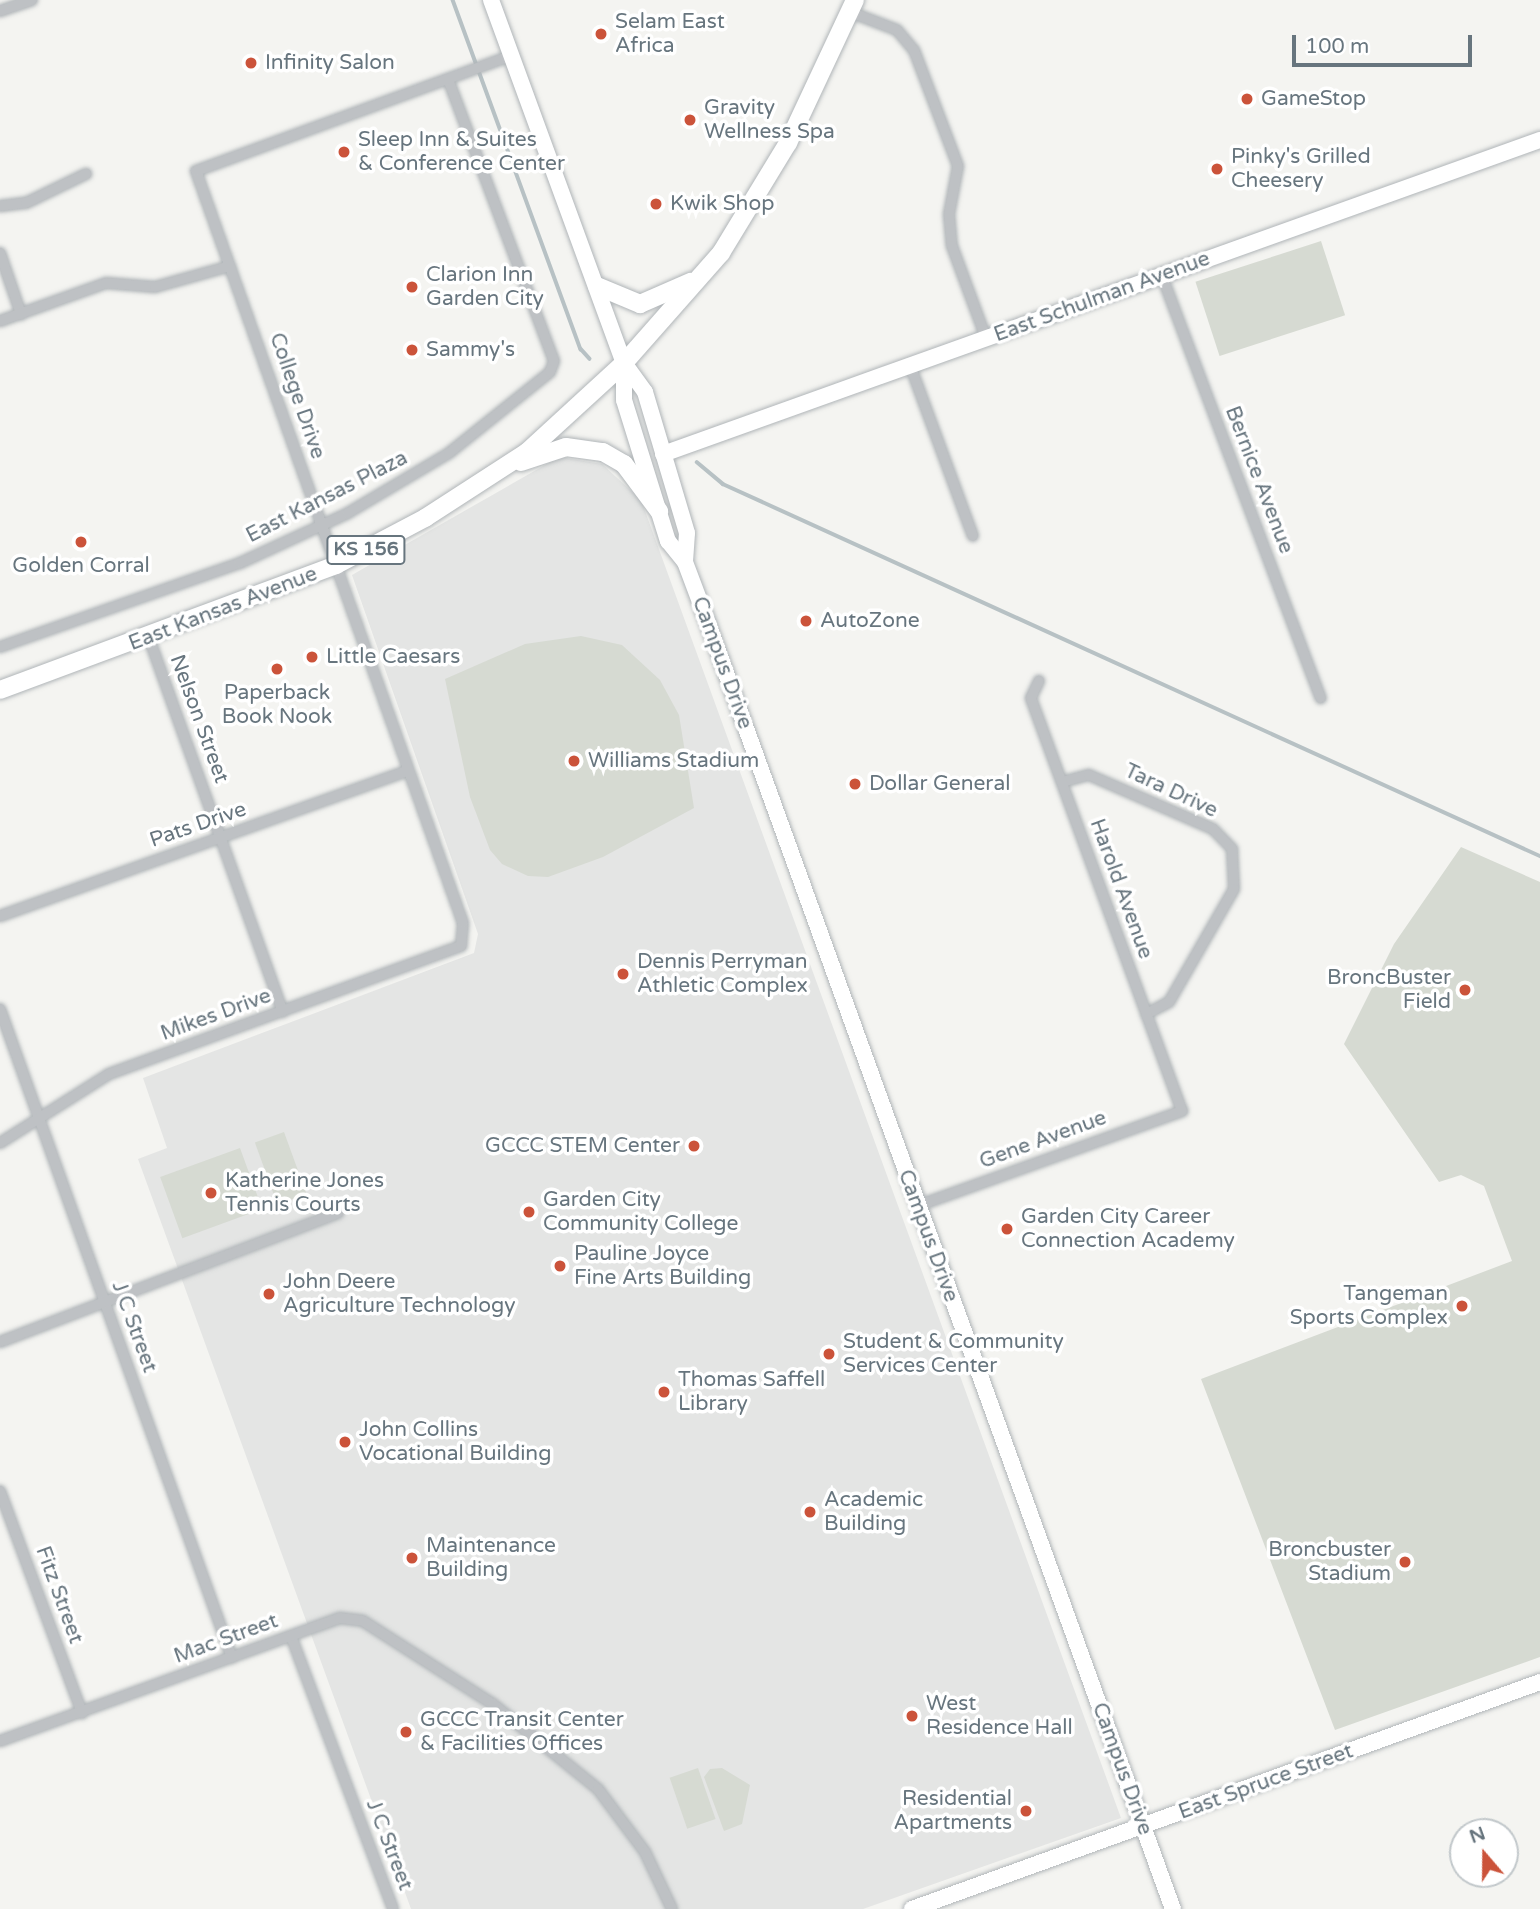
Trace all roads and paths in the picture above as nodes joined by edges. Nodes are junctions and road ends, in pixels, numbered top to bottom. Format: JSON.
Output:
{"nodes":[{"id":1,"x":32,"y":0,"type":"edge"},
{"id":2,"x":491,"y":0,"type":"edge"},
{"id":3,"x":852,"y":6,"type":"edge"},
{"id":4,"x":0,"y":11,"type":"edge"},
{"id":5,"x":503,"y":59,"type":"junction"},
{"id":6,"x":448,"y":79,"type":"junction"},
{"id":7,"x":1540,"y":140,"type":"edge"},
{"id":8,"x":86,"y":174,"type":"dead end"},
{"id":9,"x":0,"y":206,"type":"edge"},
{"id":10,"x":0,"y":253,"type":"edge"},
{"id":11,"x":230,"y":266,"type":"junction"},
{"id":12,"x":702,"y":275,"type":"junction"},
{"id":13,"x":1161,"y":276,"type":"junction"},
{"id":14,"x":597,"y":286,"type":"junction"},
{"id":15,"x":21,"y":314,"type":"junction"},
{"id":16,"x":0,"y":321,"type":"edge"},
{"id":17,"x":986,"y":338,"type":"junction"},
{"id":18,"x":624,"y":363,"type":"junction"},
{"id":19,"x":910,"y":365,"type":"junction"},
{"id":20,"x":663,"y":454,"type":"junction"},
{"id":21,"x":501,"y":469,"type":"junction"},
{"id":22,"x":659,"y":511,"type":"junction"},
{"id":23,"x":322,"y":525,"type":"junction"},
{"id":24,"x":973,"y":536,"type":"dead end"},
{"id":25,"x":685,"y":562,"type":"junction"},
{"id":26,"x":336,"y":565,"type":"junction"},
{"id":27,"x":149,"y":638,"type":"junction"},
{"id":28,"x":0,"y":647,"type":"edge"},
{"id":29,"x":1039,"y":681,"type":"dead end"},
{"id":30,"x":0,"y":690,"type":"edge"},
{"id":31,"x":1321,"y":698,"type":"dead end"},
{"id":32,"x":408,"y":771,"type":"junction"},
{"id":33,"x":1062,"y":782,"type":"junction"},
{"id":34,"x":221,"y":838,"type":"junction"},
{"id":35,"x":0,"y":916,"type":"edge"},
{"id":36,"x":458,"y":949,"type":"joint"},
{"id":37,"x":0,"y":1009,"type":"edge"},
{"id":38,"x":283,"y":1012,"type":"junction"},
{"id":39,"x":1146,"y":1014,"type":"junction"},
{"id":40,"x":1182,"y":1111,"type":"joint"},
{"id":41,"x":39,"y":1120,"type":"junction"},
{"id":42,"x":0,"y":1143,"type":"edge"},
{"id":43,"x":917,"y":1206,"type":"junction"},
{"id":44,"x":338,"y":1213,"type":"dead end"},
{"id":45,"x":106,"y":1303,"type":"junction"},
{"id":46,"x":0,"y":1342,"type":"edge"},
{"id":47,"x":0,"y":1491,"type":"edge"},
{"id":48,"x":291,"y":1636,"type":"junction"},
{"id":49,"x":232,"y":1658,"type":"junction"},
{"id":50,"x":1540,"y":1682,"type":"edge"},
{"id":51,"x":82,"y":1713,"type":"junction"},
{"id":52,"x":0,"y":1741,"type":"edge"},
{"id":53,"x":1143,"y":1826,"type":"junction"},
{"id":54,"x":393,"y":1909,"type":"edge"},
{"id":55,"x":673,"y":1909,"type":"edge"},
{"id":56,"x":912,"y":1909,"type":"edge"},
{"id":57,"x":1173,"y":1909,"type":"edge"}],
"edges":[{"from":1,"to":4,"type":"street"},
{"from":2,"to":5,"type":"main road","name":"Campus Drive"},
{"from":3,"to":12,"type":"main road","name":"East Kansas Avenue","number":"KS 156"},
{"from":3,"to":17,"type":"street"},
{"from":5,"to":6,"type":"street","name":"College Drive"},
{"from":5,"to":14,"type":"main road","name":"Campus Drive"},
{"from":6,"to":11,"type":"street","name":"College Drive"},
{"from":6,"to":23,"type":"street","name":"East Kansas Plaza"},
{"from":7,"to":13,"type":"main road","name":"East Schulman Avenue"},
{"from":8,"to":9,"type":"street"},
{"from":10,"to":15,"type":"street"},
{"from":11,"to":15,"type":"street"},
{"from":11,"to":23,"type":"street","name":"College Drive"},
{"from":12,"to":14,"type":"main road"},
{"from":12,"to":18,"type":"main road","name":"East Kansas Avenue","number":"KS 156"},
{"from":13,"to":17,"type":"main road","name":"East Schulman Avenue"},
{"from":13,"to":31,"type":"street","name":"Bernice Avenue"},
{"from":14,"to":18,"type":"main road","name":"Campus Drive"},
{"from":15,"to":16,"type":"street"},
{"from":17,"to":19,"type":"main road","name":"East Schulman Avenue"},
{"from":18,"to":20,"type":"main road","name":"Campus Drive"},
{"from":18,"to":21,"type":"main road","name":"East Kansas Avenue","number":"KS 156"},
{"from":18,"to":22,"type":"main road","name":"Campus Drive"},
{"from":19,"to":20,"type":"main road","name":"East Schulman Avenue"},
{"from":19,"to":24,"type":"street"},
{"from":20,"to":25,"type":"main road","name":"Campus Drive"},
{"from":21,"to":22,"type":"main road"},
{"from":21,"to":26,"type":"main road","name":"East Kansas Avenue","number":"KS 156"},
{"from":22,"to":25,"type":"main road","name":"Campus Drive"},
{"from":23,"to":26,"type":"street","name":"College Drive"},
{"from":23,"to":28,"type":"street","name":"East Kansas Plaza"},
{"from":25,"to":43,"type":"main road","name":"Campus Drive"},
{"from":26,"to":27,"type":"main road","name":"East Kansas Avenue","number":"KS 156"},
{"from":26,"to":32,"type":"street","name":"College Drive"},
{"from":27,"to":30,"type":"main road","name":"East Kansas Avenue","number":"KS 156"},
{"from":27,"to":34,"type":"street","name":"Nelson Street"},
{"from":29,"to":33,"type":"street","name":"Harold Avenue"},
{"from":32,"to":34,"type":"street","name":"Pats Drive"},
{"from":32,"to":36,"type":"street","name":"College Drive"},
{"from":33,"to":39,"type":"street","name":"Harold Avenue"},
{"from":33,"to":39,"type":"street","name":"Tara Drive"},
{"from":34,"to":35,"type":"street","name":"Pats Drive"},
{"from":34,"to":38,"type":"street","name":"Nelson Street"},
{"from":36,"to":38,"type":"street","name":"Mikes Drive"},
{"from":37,"to":41,"type":"street","name":"J C Street"},
{"from":38,"to":41,"type":"street","name":"Mikes Drive"},
{"from":39,"to":40,"type":"street","name":"Harold Avenue"},
{"from":40,"to":43,"type":"street","name":"Gene Avenue"},
{"from":41,"to":42,"type":"street","name":"Mikes Drive"},
{"from":41,"to":45,"type":"street","name":"J C Street"},
{"from":43,"to":53,"type":"main road","name":"Campus Drive"},
{"from":44,"to":45,"type":"street"},
{"from":45,"to":46,"type":"street"},
{"from":45,"to":49,"type":"street","name":"J C Street"},
{"from":47,"to":51,"type":"street","name":"Fitz Street"},
{"from":48,"to":49,"type":"street","name":"Mac Street"},
{"from":48,"to":54,"type":"street","name":"J C Street"},
{"from":48,"to":55,"type":"street","name":"Mac Street"},
{"from":49,"to":51,"type":"street","name":"Mac Street"},
{"from":50,"to":53,"type":"main road","name":"East Spruce Street"},
{"from":51,"to":52,"type":"street","name":"Mac Street"},
{"from":53,"to":56,"type":"main road","name":"East Spruce Street"},
{"from":53,"to":57,"type":"main road","name":"Campus Drive"}]}
